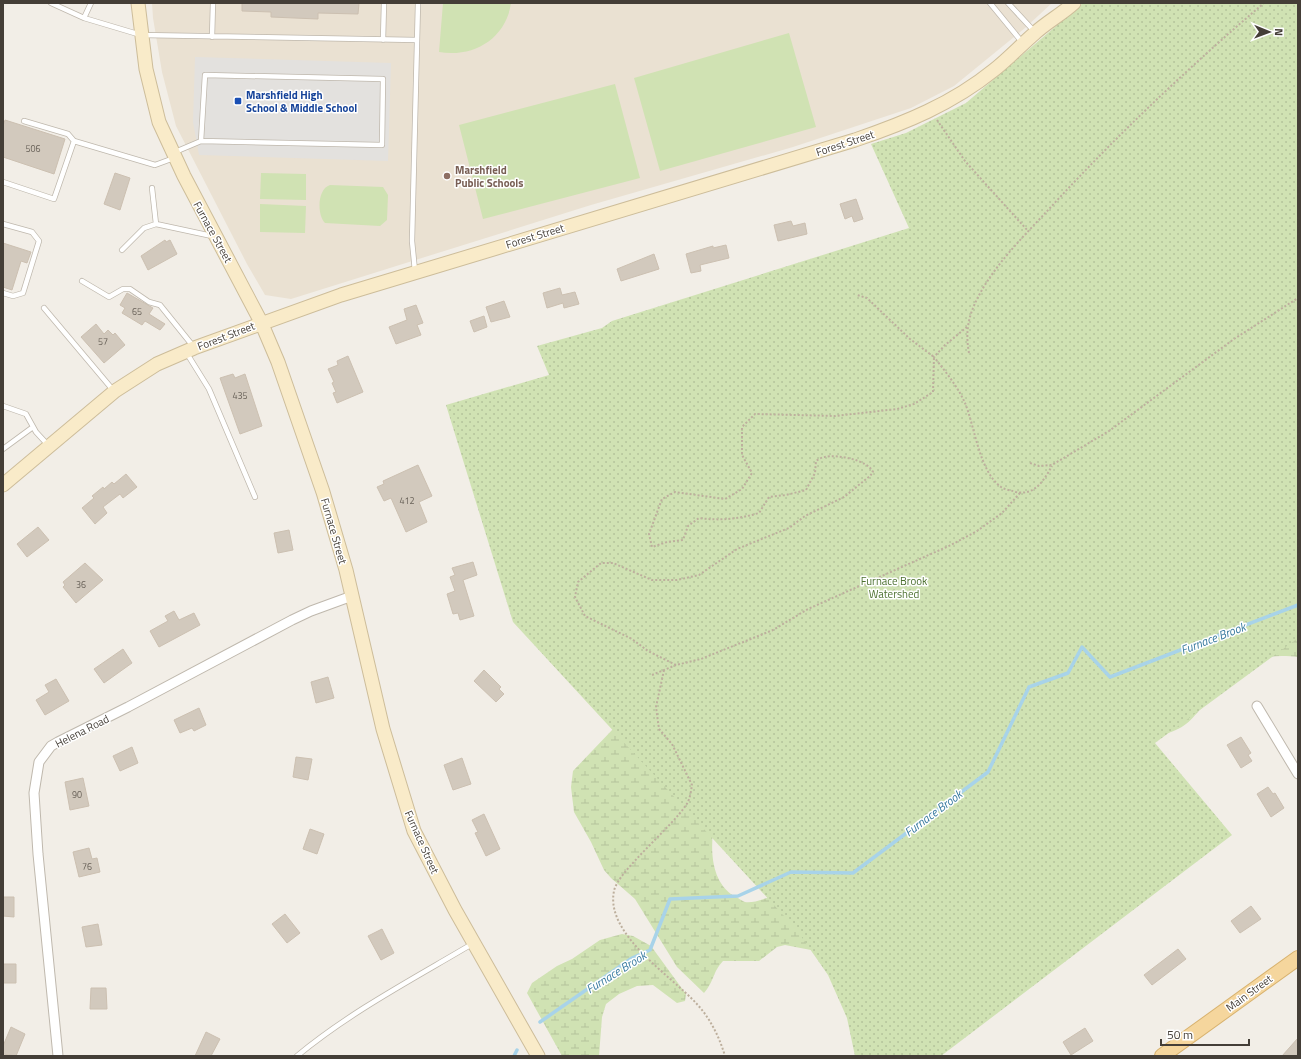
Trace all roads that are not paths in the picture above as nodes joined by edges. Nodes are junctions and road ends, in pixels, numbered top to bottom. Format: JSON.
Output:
{"nodes":[{"id":1,"x":51,"y":3,"type":"edge"},
{"id":2,"x":91,"y":3,"type":"edge"},
{"id":3,"x":138,"y":3,"type":"edge"},
{"id":4,"x":213,"y":3,"type":"edge"},
{"id":5,"x":384,"y":3,"type":"edge"},
{"id":6,"x":418,"y":3,"type":"edge"},
{"id":7,"x":990,"y":3,"type":"edge"},
{"id":8,"x":1008,"y":3,"type":"edge"},
{"id":9,"x":1074,"y":3,"type":"edge"},
{"id":10,"x":84,"y":18,"type":"junction"},
{"id":11,"x":1036,"y":32,"type":"junction"},
{"id":12,"x":141,"y":35,"type":"junction"},
{"id":13,"x":212,"y":37,"type":"junction"},
{"id":14,"x":382,"y":40,"type":"junction"},
{"id":15,"x":417,"y":40,"type":"junction"},
{"id":16,"x":1023,"y":44,"type":"junction"},
{"id":17,"x":24,"y":121,"type":"dead end"},
{"id":18,"x":74,"y":141,"type":"junction"},
{"id":19,"x":201,"y":141,"type":"junction"},
{"id":20,"x":173,"y":156,"type":"junction"},
{"id":21,"x":3,"y":182,"type":"edge"},
{"id":22,"x":152,"y":188,"type":"dead end"},
{"id":23,"x":3,"y":224,"type":"edge"},
{"id":24,"x":156,"y":224,"type":"junction"},
{"id":25,"x":216,"y":237,"type":"junction"},
{"id":26,"x":122,"y":250,"type":"dead end"},
{"id":27,"x":415,"y":272,"type":"junction"},
{"id":28,"x":82,"y":281,"type":"dead end"},
{"id":29,"x":3,"y":293,"type":"edge"},
{"id":30,"x":44,"y":308,"type":"dead end"},
{"id":31,"x":262,"y":322,"type":"junction"},
{"id":32,"x":189,"y":349,"type":"junction"},
{"id":33,"x":114,"y":391,"type":"junction"},
{"id":34,"x":3,"y":406,"type":"edge"},
{"id":35,"x":33,"y":427,"type":"junction"},
{"id":36,"x":49,"y":446,"type":"junction"},
{"id":37,"x":3,"y":449,"type":"edge"},
{"id":38,"x":3,"y":485,"type":"edge"},
{"id":39,"x":255,"y":497,"type":"dead end"},
{"id":40,"x":352,"y":596,"type":"junction"},
{"id":41,"x":1257,"y":706,"type":"dead end"},
{"id":42,"x":1298,"y":774,"type":"edge"},
{"id":43,"x":473,"y":943,"type":"junction"},
{"id":44,"x":1298,"y":958,"type":"edge"},
{"id":45,"x":58,"y":1056,"type":"edge"},
{"id":46,"x":297,"y":1056,"type":"edge"},
{"id":47,"x":538,"y":1056,"type":"edge"},
{"id":48,"x":1162,"y":1056,"type":"edge"}],
"edges":[{"from":1,"to":10,"type":"lane"},
{"from":2,"to":10,"type":"lane"},
{"from":3,"to":12,"type":"street","name":"Furnace Street"},
{"from":4,"to":13,"type":"lane"},
{"from":5,"to":14,"type":"lane"},
{"from":6,"to":15,"type":"lane"},
{"from":7,"to":16,"type":"lane"},
{"from":8,"to":11,"type":"lane"},
{"from":9,"to":11,"type":"street","name":"Forest Street"},
{"from":10,"to":12,"type":"lane"},
{"from":11,"to":16,"type":"street","name":"Forest Street"},
{"from":12,"to":13,"type":"lane"},
{"from":12,"to":20,"type":"street","name":"Furnace Street"},
{"from":13,"to":14,"type":"lane"},
{"from":14,"to":15,"type":"lane"},
{"from":15,"to":27,"type":"lane"},
{"from":16,"to":27,"type":"street","name":"Forest Street"},
{"from":17,"to":18,"type":"lane"},
{"from":18,"to":20,"type":"lane"},
{"from":18,"to":21,"type":"lane"},
{"from":19,"to":19,"type":"lane"},
{"from":19,"to":20,"type":"lane"},
{"from":20,"to":25,"type":"street","name":"Furnace Street"},
{"from":22,"to":24,"type":"lane"},
{"from":23,"to":29,"type":"lane"},
{"from":24,"to":25,"type":"lane"},
{"from":24,"to":26,"type":"lane"},
{"from":25,"to":31,"type":"street","name":"Furnace Street"},
{"from":27,"to":31,"type":"street","name":"Forest Street"},
{"from":28,"to":32,"type":"lane"},
{"from":30,"to":33,"type":"lane"},
{"from":31,"to":32,"type":"street","name":"Forest Street"},
{"from":31,"to":40,"type":"street","name":"Furnace Street"},
{"from":32,"to":33,"type":"street","name":"Forest Street"},
{"from":32,"to":39,"type":"lane"},
{"from":33,"to":36,"type":"street","name":"Forest Street"},
{"from":34,"to":35,"type":"lane"},
{"from":35,"to":36,"type":"lane"},
{"from":35,"to":37,"type":"lane"},
{"from":36,"to":38,"type":"street","name":"Forest Street"},
{"from":40,"to":43,"type":"street","name":"Furnace Street"},
{"from":40,"to":45,"type":"street","name":"Helena Road"},
{"from":41,"to":42,"type":"street"},
{"from":43,"to":46,"type":"lane"},
{"from":43,"to":47,"type":"street","name":"Furnace Street"},
{"from":44,"to":48,"type":"main road","name":"Main Street"}]}
